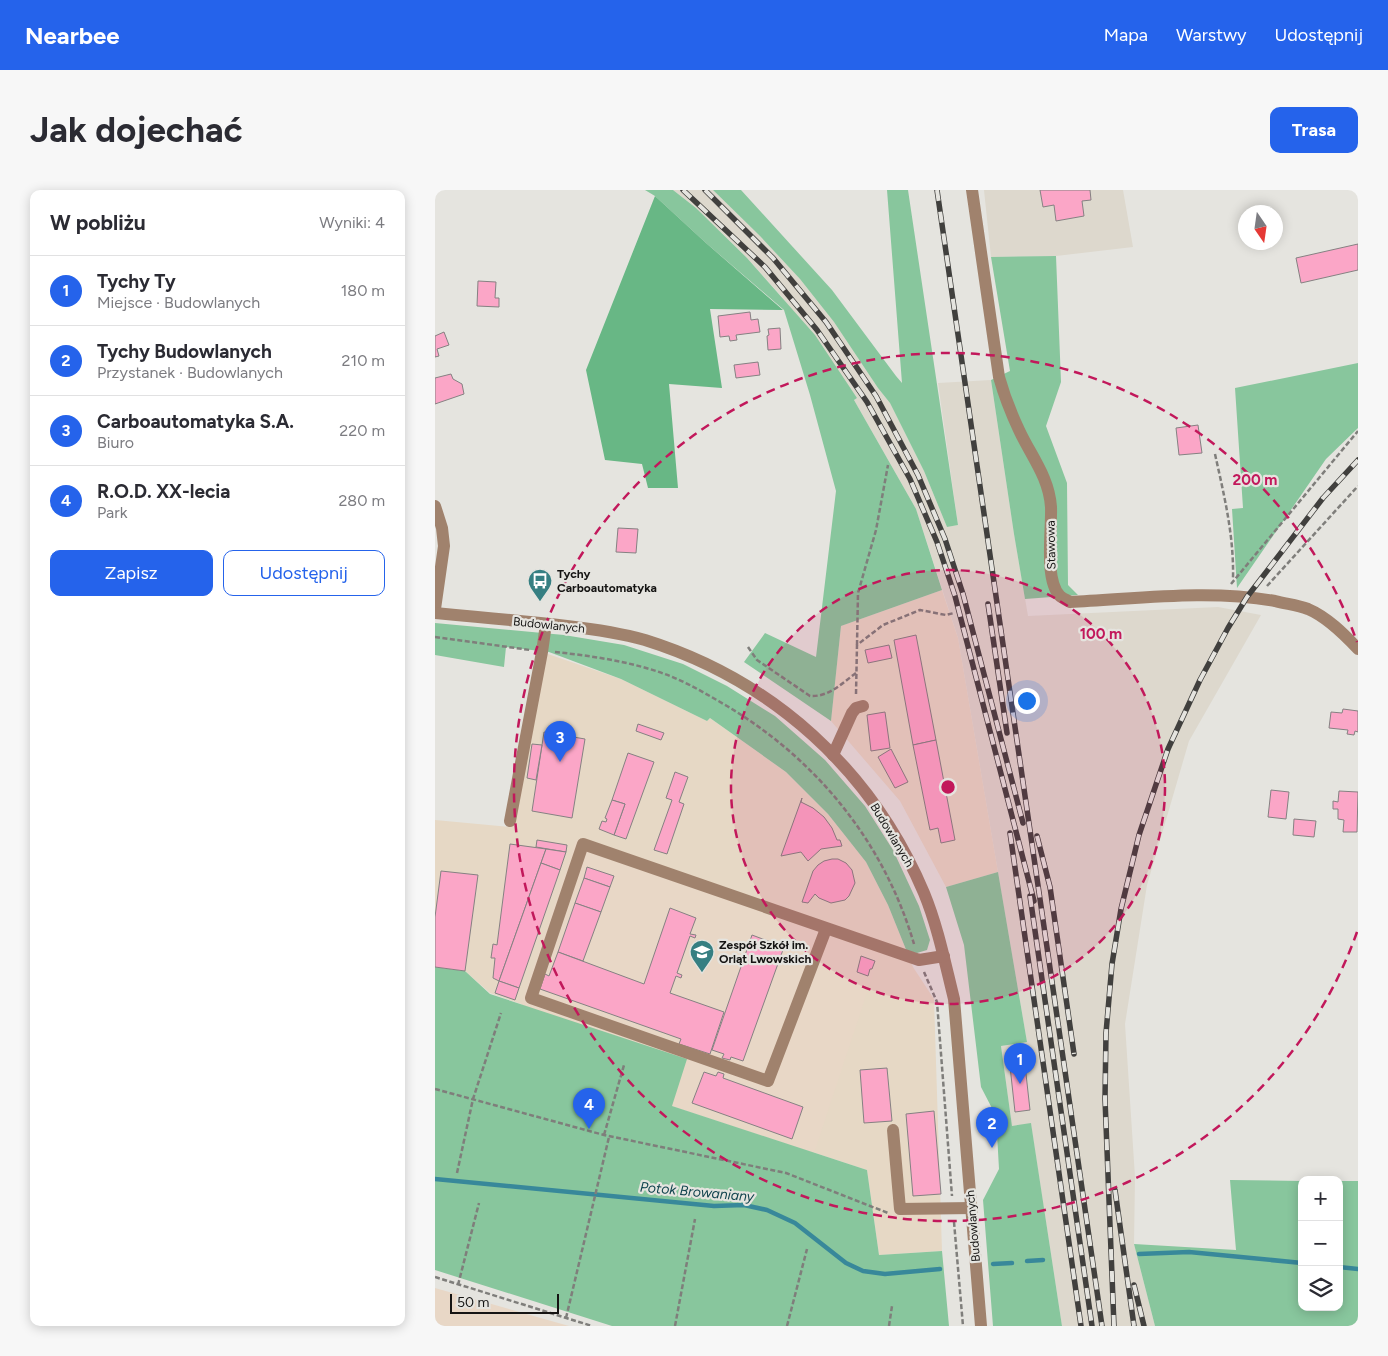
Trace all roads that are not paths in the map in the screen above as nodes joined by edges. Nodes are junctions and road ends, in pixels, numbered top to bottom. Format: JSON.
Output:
{"nodes":[{"id":1,"x":972,"y":190,"type":"edge"},
{"id":2,"x":435,"y":506,"type":"edge"},
{"id":3,"x":435,"y":609,"type":"edge"},
{"id":4,"x":435,"y":613,"type":"edge"},
{"id":5,"x":546,"y":624,"type":"junction"},
{"id":6,"x":1358,"y":649,"type":"edge"},
{"id":7,"x":859,"y":707,"type":"road end"},
{"id":8,"x":833,"y":754,"type":"junction"},
{"id":9,"x":510,"y":821,"type":"dead end"},
{"id":10,"x":826,"y":929,"type":"junction"},
{"id":11,"x":944,"y":956,"type":"junction"},
{"id":12,"x":893,"y":1130,"type":"dead end"},
{"id":13,"x":972,"y":1208,"type":"junction"},
{"id":14,"x":981,"y":1326,"type":"edge"}],
"edges":[{"from":1,"to":6,"type":"street","name":"Stawowa"},
{"from":2,"to":3,"type":"street"},
{"from":4,"to":5,"type":"street","name":"Budowlanych"},
{"from":5,"to":8,"type":"street","name":"Budowlanych"},
{"from":5,"to":9,"type":"street"},
{"from":7,"to":8,"type":"street"},
{"from":8,"to":11,"type":"street","name":"Budowlanych"},
{"from":10,"to":10,"type":"street"},
{"from":10,"to":11,"type":"street"},
{"from":11,"to":13,"type":"street","name":"Budowlanych"},
{"from":12,"to":13,"type":"street"},
{"from":13,"to":14,"type":"street","name":"Budowlanych"}]}
